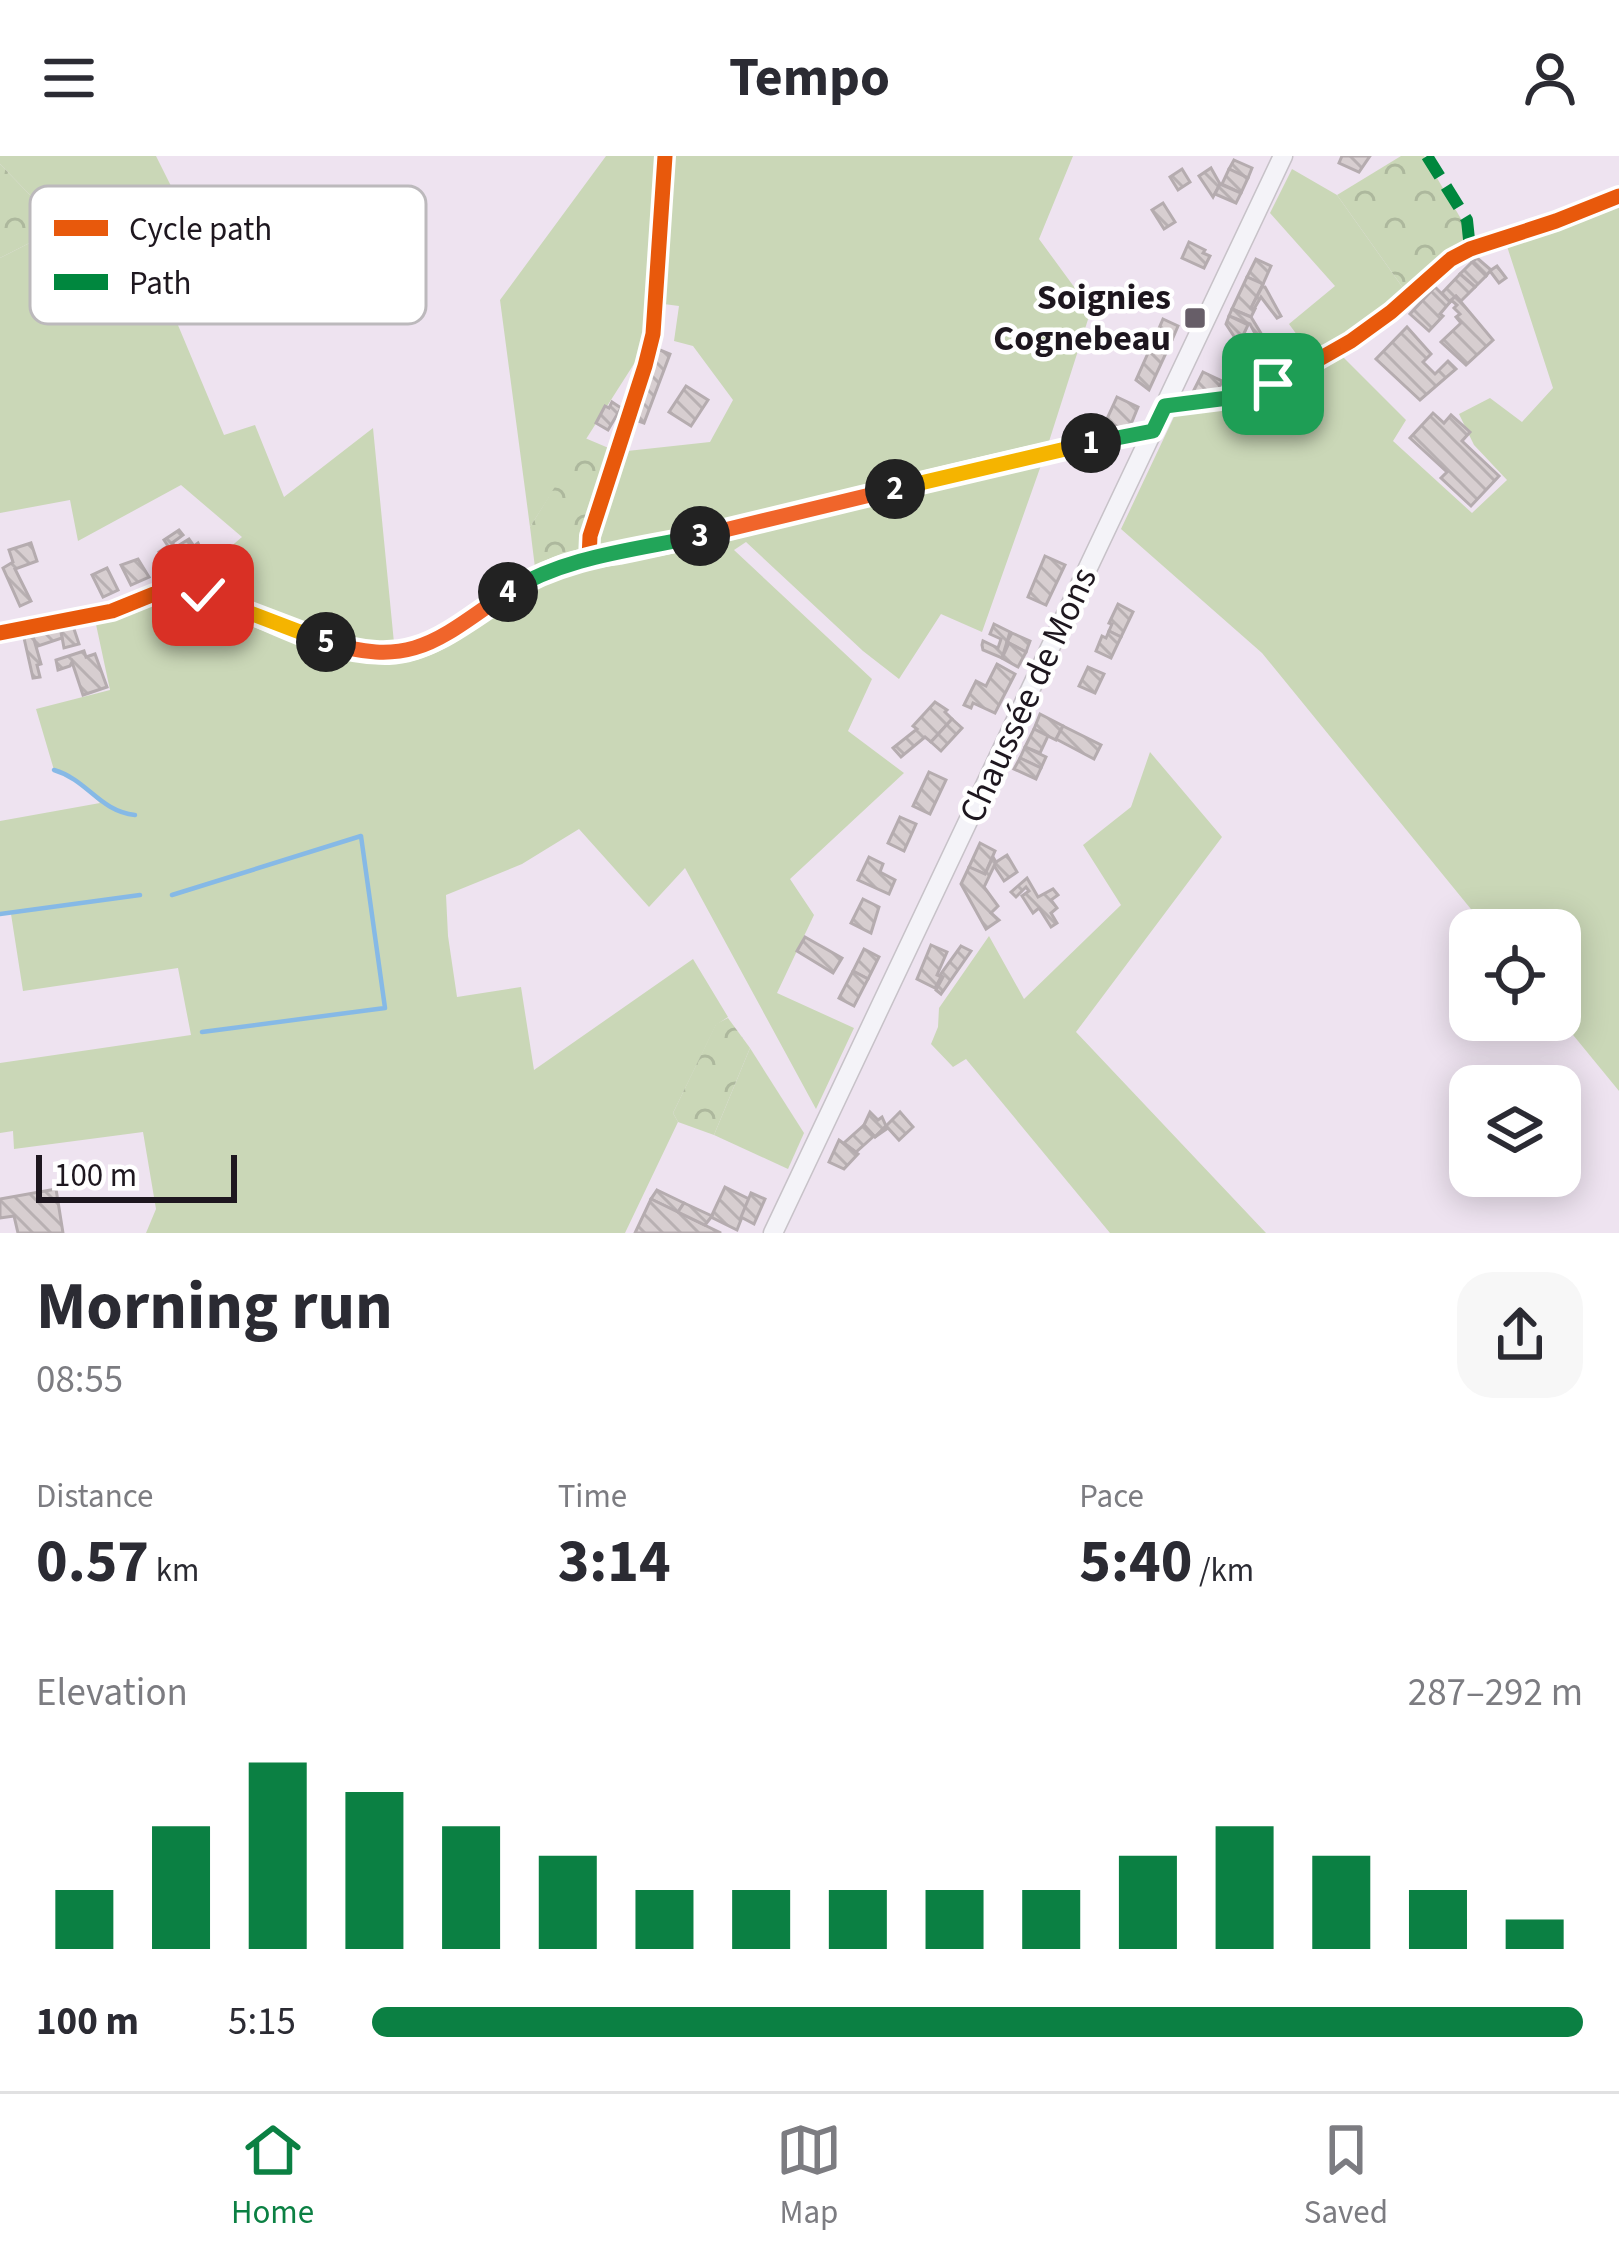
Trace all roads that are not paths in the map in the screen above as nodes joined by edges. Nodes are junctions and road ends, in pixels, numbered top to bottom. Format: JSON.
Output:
{"nodes":[{"id":1,"x":665,"y":156,"type":"edge"},
{"id":2,"x":1283,"y":156,"type":"edge"},
{"id":3,"x":1619,"y":196,"type":"edge"},
{"id":4,"x":1165,"y":406,"type":"junction"},
{"id":5,"x":1153,"y":431,"type":"junction"},
{"id":6,"x":589,"y":559,"type":"junction"},
{"id":7,"x":0,"y":633,"type":"edge"},
{"id":8,"x":773,"y":1233,"type":"edge"}],
"edges":[{"from":1,"to":6,"type":"street"},
{"from":2,"to":4,"type":"main road","name":"Chaussée de Mons"},
{"from":3,"to":4,"type":"street"},
{"from":4,"to":5,"type":"main road","name":"Chaussée de Mons"},
{"from":5,"to":6,"type":"street"},
{"from":5,"to":8,"type":"main road","name":"Chaussée de Mons"},
{"from":6,"to":7,"type":"street"}]}
